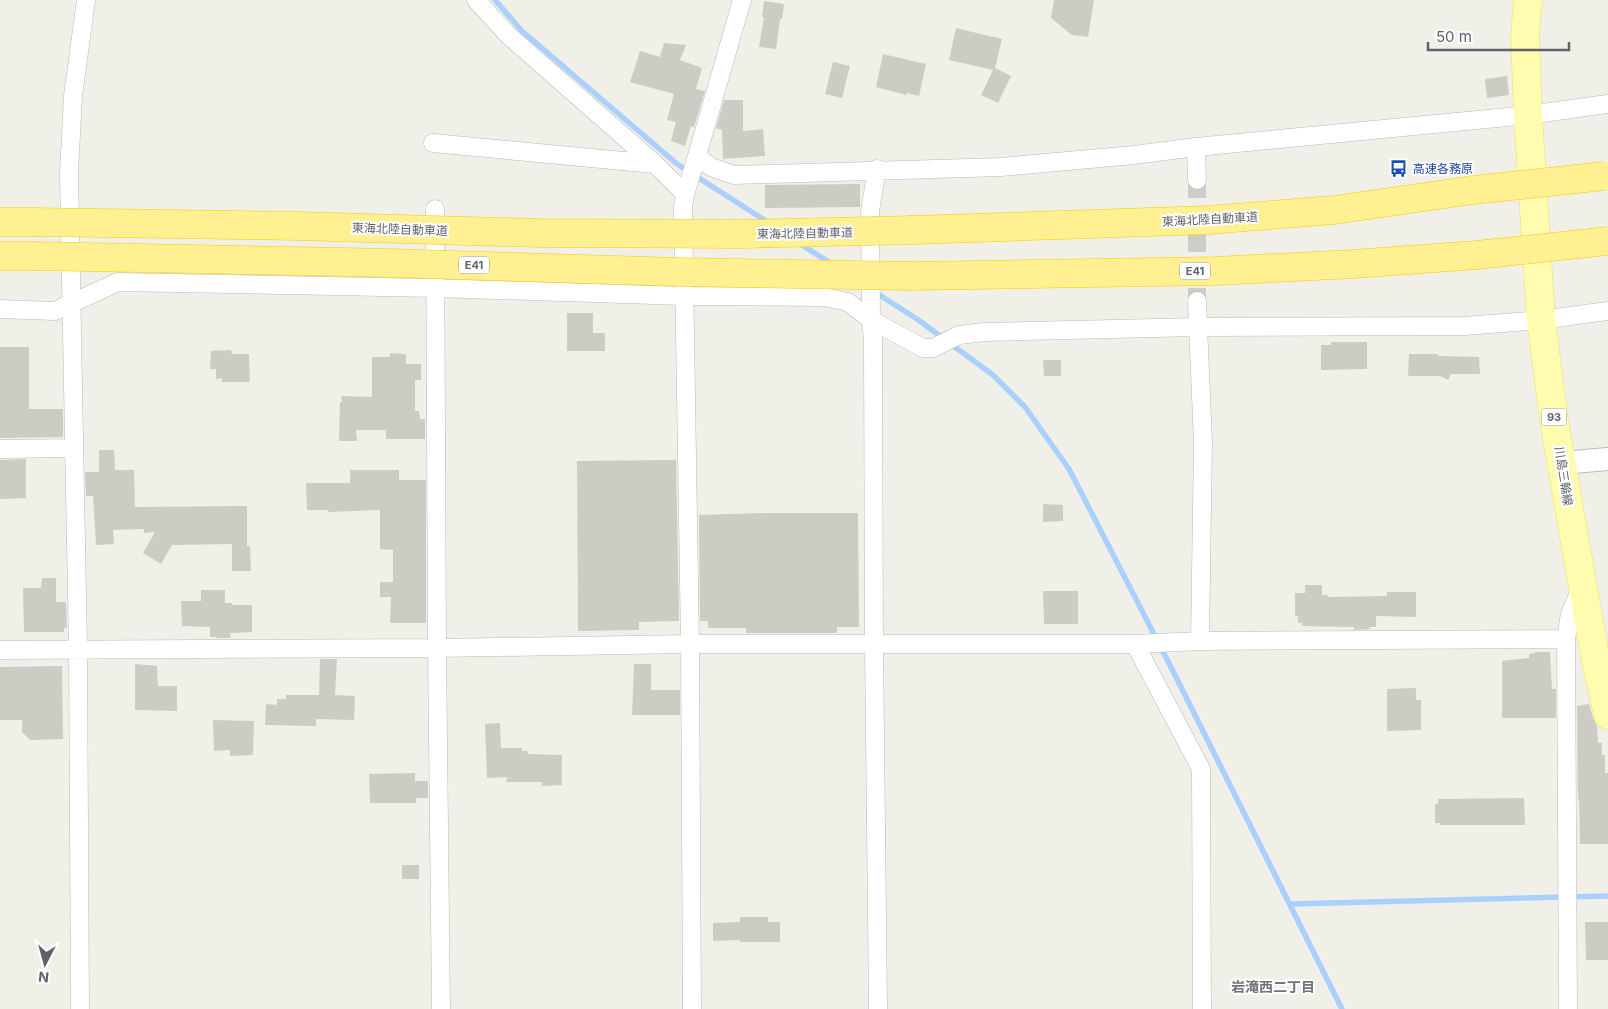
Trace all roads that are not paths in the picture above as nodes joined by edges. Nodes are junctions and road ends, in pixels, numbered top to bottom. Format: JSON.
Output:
{"nodes":[{"id":1,"x":86,"y":0,"type":"edge"},
{"id":2,"x":476,"y":0,"type":"edge"},
{"id":3,"x":742,"y":0,"type":"edge"},
{"id":4,"x":1528,"y":0,"type":"edge"},
{"id":5,"x":1608,"y":104,"type":"edge"},
{"id":6,"x":1528,"y":115,"type":"junction"},
{"id":7,"x":433,"y":143,"type":"dead end"},
{"id":8,"x":1196,"y":147,"type":"junction"},
{"id":9,"x":696,"y":160,"type":"junction"},
{"id":10,"x":655,"y":164,"type":"junction"},
{"id":11,"x":877,"y":169,"type":"junction"},
{"id":12,"x":1606,"y":175,"type":"edge"},
{"id":13,"x":1197,"y":180,"type":"tunnel mouth"},
{"id":14,"x":686,"y":191,"type":"junction"},
{"id":15,"x":435,"y":208,"type":"dead end"},
{"id":16,"x":0,"y":222,"type":"edge"},
{"id":17,"x":1608,"y":241,"type":"edge"},
{"id":18,"x":0,"y":256,"type":"edge"},
{"id":19,"x":435,"y":288,"type":"junction"},
{"id":20,"x":686,"y":296,"type":"junction"},
{"id":21,"x":1198,"y":301,"type":"tunnel mouth"},
{"id":22,"x":72,"y":303,"type":"junction"},
{"id":23,"x":0,"y":309,"type":"edge"},
{"id":24,"x":1608,"y":311,"type":"edge"},
{"id":25,"x":871,"y":313,"type":"junction"},
{"id":26,"x":1541,"y":320,"type":"junction"},
{"id":27,"x":1198,"y":327,"type":"junction"},
{"id":28,"x":73,"y":448,"type":"junction"},
{"id":29,"x":0,"y":449,"type":"edge"},
{"id":30,"x":1608,"y":459,"type":"edge"},
{"id":31,"x":1562,"y":463,"type":"junction"},
{"id":32,"x":1582,"y":585,"type":"junction"},
{"id":33,"x":1566,"y":639,"type":"junction"},
{"id":34,"x":1200,"y":641,"type":"junction"},
{"id":35,"x":1141,"y":643,"type":"junction"},
{"id":36,"x":690,"y":644,"type":"junction"},
{"id":37,"x":874,"y":644,"type":"junction"},
{"id":38,"x":437,"y":648,"type":"junction"},
{"id":39,"x":78,"y":649,"type":"junction"},
{"id":40,"x":0,"y":650,"type":"edge"},
{"id":41,"x":1608,"y":715,"type":"edge"},
{"id":42,"x":80,"y":1009,"type":"edge"},
{"id":43,"x":441,"y":1009,"type":"edge"},
{"id":44,"x":692,"y":1009,"type":"edge"},
{"id":45,"x":878,"y":1009,"type":"edge"},
{"id":46,"x":1202,"y":1009,"type":"edge"},
{"id":47,"x":1568,"y":1009,"type":"edge"}],
"edges":[{"from":1,"to":22,"type":"street"},
{"from":2,"to":10,"type":"street"},
{"from":3,"to":9,"type":"street"},
{"from":4,"to":6,"type":"main road","number":"93"},
{"from":5,"to":6,"type":"street"},
{"from":6,"to":8,"type":"street"},
{"from":6,"to":26,"type":"main road","name":"川島三輪線","number":"93"},
{"from":7,"to":10,"type":"street"},
{"from":8,"to":11,"type":"street"},
{"from":8,"to":13,"type":"street"},
{"from":9,"to":11,"type":"street"},
{"from":9,"to":14,"type":"street"},
{"from":10,"to":14,"type":"street"},
{"from":11,"to":25,"type":"street"},
{"from":12,"to":16,"type":"highway","name":"東海北陸自動車道","bridge":true},
{"from":14,"to":20,"type":"street"},
{"from":15,"to":19,"type":"street"},
{"from":17,"to":18,"type":"highway","number":"E41","bridge":true},
{"from":19,"to":20,"type":"street"},
{"from":19,"to":22,"type":"street"},
{"from":19,"to":38,"type":"street"},
{"from":20,"to":25,"type":"street"},
{"from":20,"to":36,"type":"street"},
{"from":21,"to":27,"type":"street"},
{"from":22,"to":23,"type":"street"},
{"from":22,"to":28,"type":"street"},
{"from":24,"to":26,"type":"street"},
{"from":25,"to":27,"type":"street"},
{"from":25,"to":37,"type":"street"},
{"from":26,"to":27,"type":"street"},
{"from":26,"to":31,"type":"main road","name":"川島三輪線","number":"93"},
{"from":27,"to":34,"type":"street"},
{"from":28,"to":29,"type":"street"},
{"from":28,"to":39,"type":"street"},
{"from":30,"to":31,"type":"street"},
{"from":31,"to":32,"type":"main road","name":"川島三輪線","number":"93"},
{"from":32,"to":33,"type":"street"},
{"from":32,"to":41,"type":"main road","name":"川島三輪線","number":"93"},
{"from":33,"to":34,"type":"street"},
{"from":33,"to":47,"type":"street"},
{"from":34,"to":35,"type":"street"},
{"from":35,"to":37,"type":"street"},
{"from":35,"to":46,"type":"street"},
{"from":36,"to":37,"type":"street"},
{"from":36,"to":38,"type":"street"},
{"from":36,"to":44,"type":"street"},
{"from":37,"to":45,"type":"street"},
{"from":38,"to":39,"type":"street"},
{"from":38,"to":43,"type":"street"},
{"from":39,"to":40,"type":"street"},
{"from":39,"to":42,"type":"street"}]}
